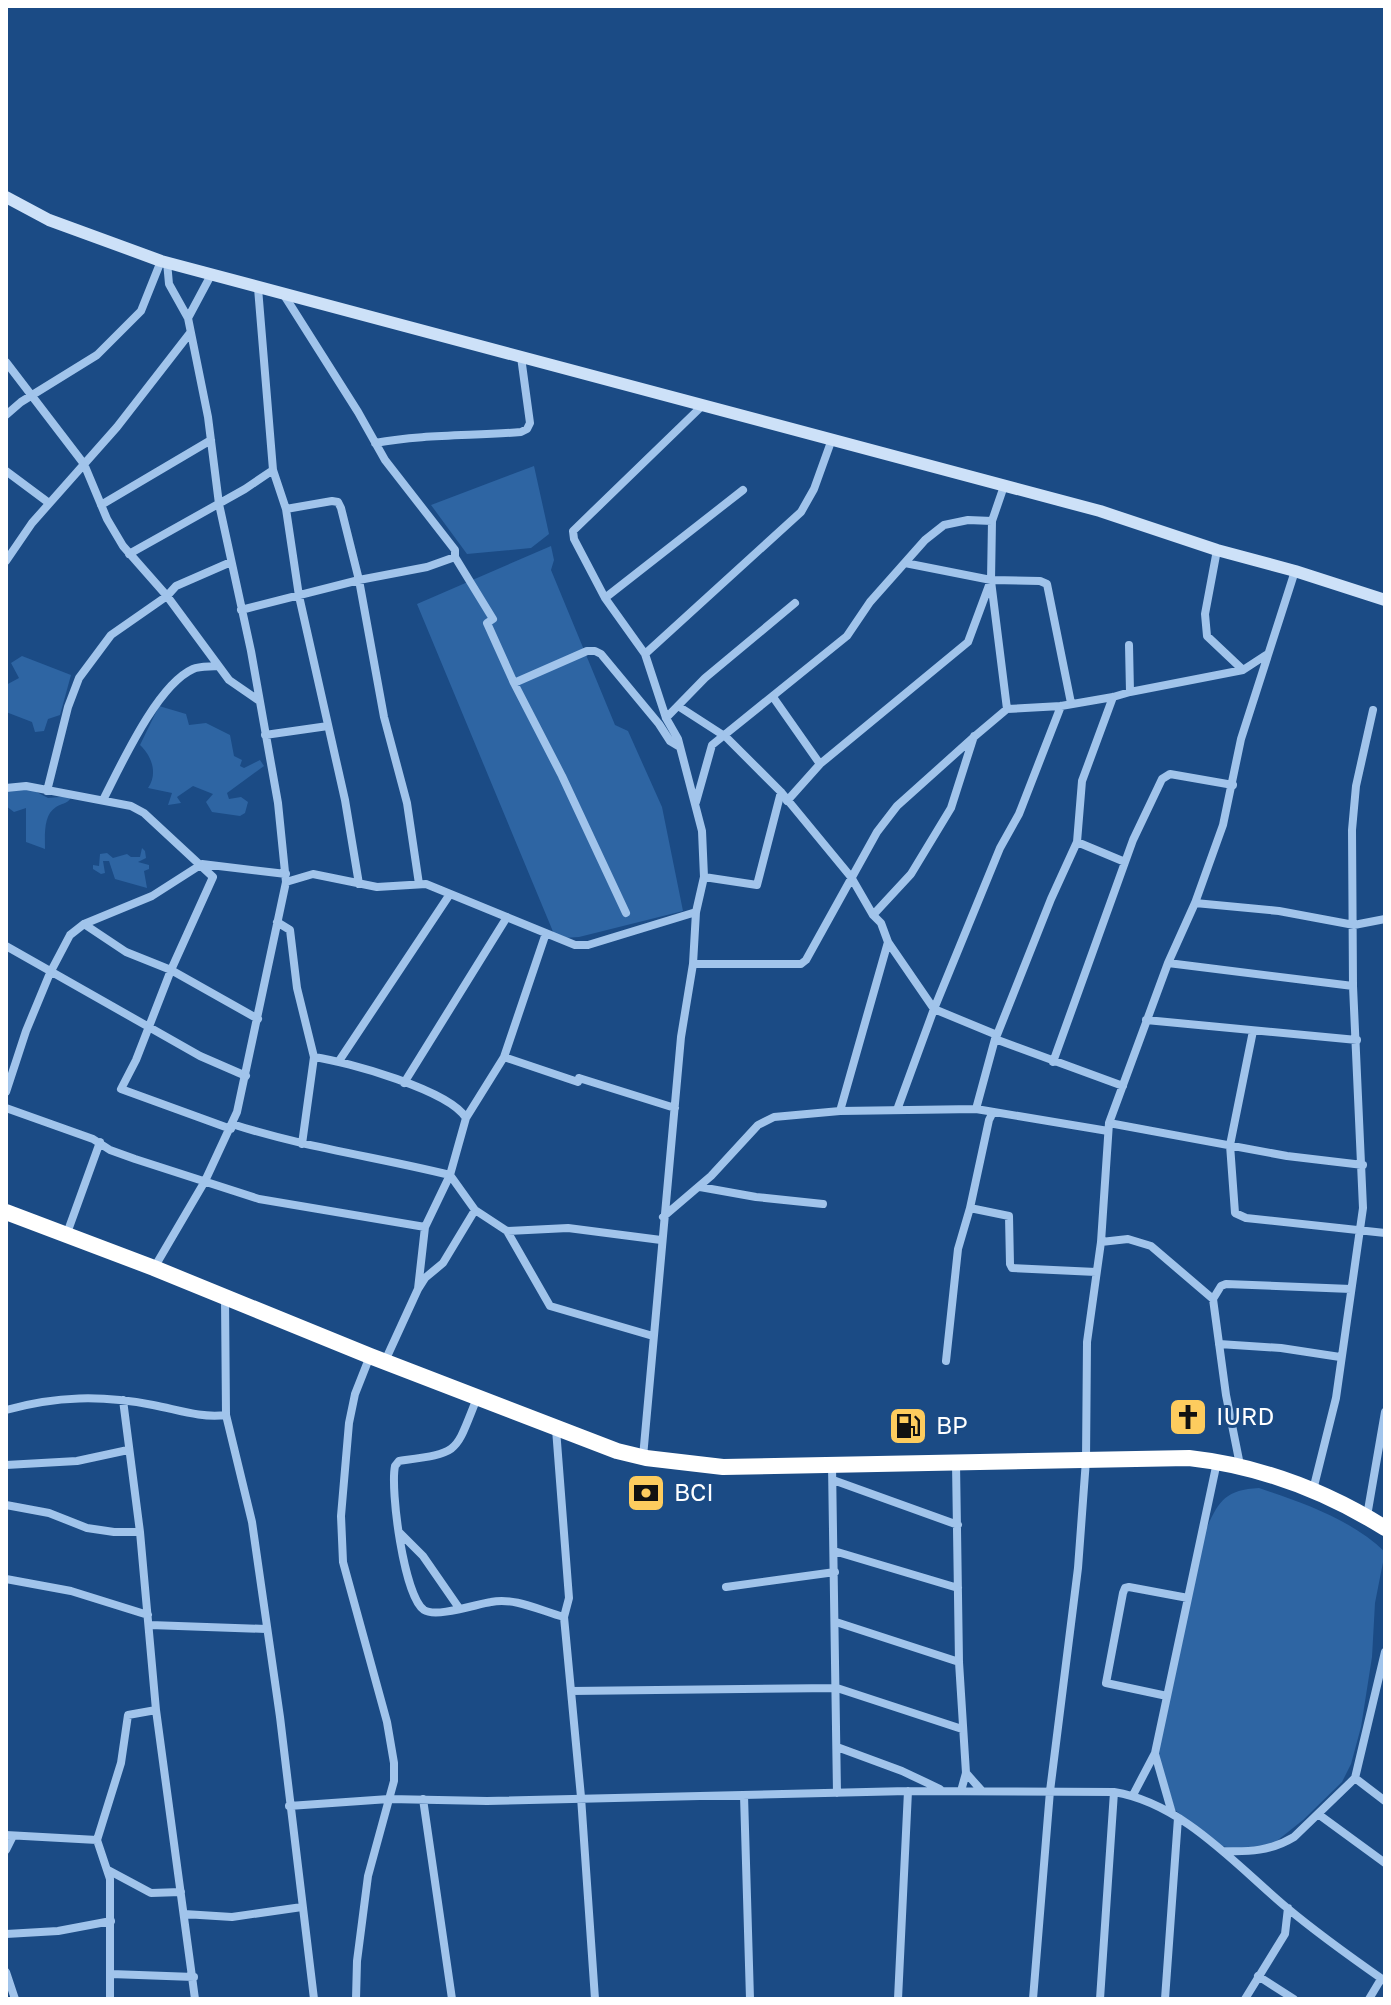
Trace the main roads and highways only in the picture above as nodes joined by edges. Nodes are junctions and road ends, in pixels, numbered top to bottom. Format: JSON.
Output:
{"nodes":[{"id":1,"x":6,"y":1212,"type":"edge"},
{"id":2,"x":1385,"y":1528,"type":"edge"}],
"edges":[{"from":1,"to":2,"type":"highway"}]}
